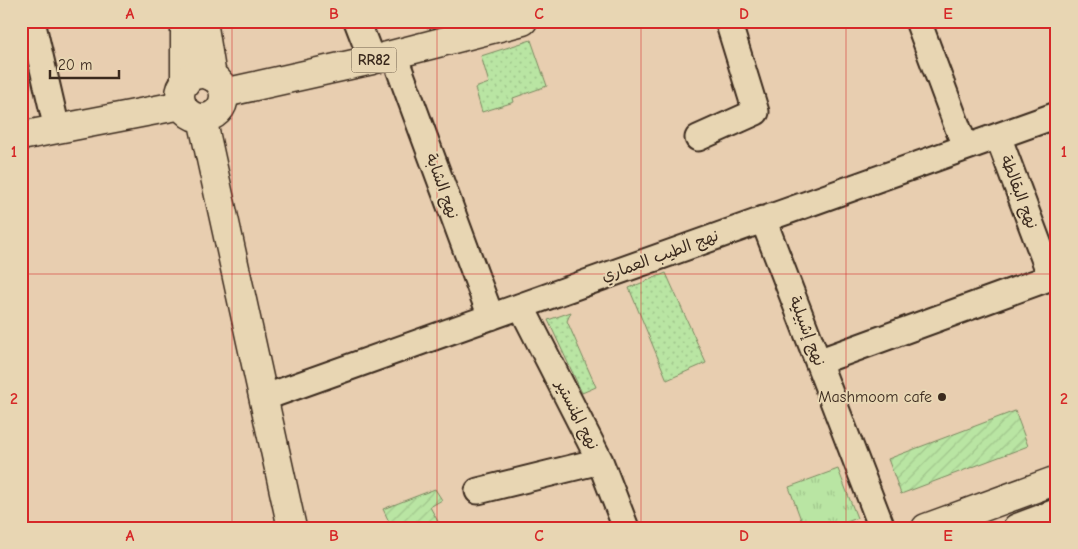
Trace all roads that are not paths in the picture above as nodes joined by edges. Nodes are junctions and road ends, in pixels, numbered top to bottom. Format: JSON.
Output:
{"nodes":[{"id":1,"x":32,"y":21,"type":"edge"},
{"id":2,"x":185,"y":21,"type":"edge"},
{"id":3,"x":203,"y":21,"type":"edge"},
{"id":4,"x":357,"y":21,"type":"edge"},
{"id":5,"x":523,"y":21,"type":"edge"},
{"id":6,"x":728,"y":21,"type":"edge"},
{"id":7,"x":918,"y":21,"type":"edge"},
{"id":8,"x":383,"y":58,"type":"junction"},
{"id":9,"x":218,"y":85,"type":"junction"},
{"id":10,"x":189,"y":102,"type":"junction"},
{"id":11,"x":1057,"y":115,"type":"edge"},
{"id":12,"x":57,"y":129,"type":"junction"},
{"id":13,"x":21,"y":136,"type":"edge"},
{"id":14,"x":998,"y":136,"type":"junction"},
{"id":15,"x":698,"y":138,"type":"dead end"},
{"id":16,"x":965,"y":147,"type":"junction"},
{"id":17,"x":763,"y":219,"type":"junction"},
{"id":18,"x":1054,"y":276,"type":"edge"},
{"id":19,"x":521,"y":306,"type":"junction"},
{"id":20,"x":491,"y":317,"type":"junction"},
{"id":21,"x":818,"y":362,"type":"junction"},
{"id":22,"x":263,"y":398,"type":"junction"},
{"id":23,"x":600,"y":461,"type":"junction"},
{"id":24,"x":1057,"y":480,"type":"edge"},
{"id":25,"x":478,"y":491,"type":"dead end"},
{"id":26,"x":1057,"y":513,"type":"edge"},
{"id":27,"x":292,"y":528,"type":"edge"},
{"id":28,"x":626,"y":528,"type":"edge"},
{"id":29,"x":882,"y":528,"type":"edge"},
{"id":30,"x":926,"y":528,"type":"edge"},
{"id":31,"x":1017,"y":528,"type":"edge"}],
"edges":[{"from":1,"to":12,"type":"street"},
{"from":2,"to":10,"type":"main road"},
{"from":3,"to":9,"type":"main road"},
{"from":4,"to":8,"type":"street","name":"نهج الشابة"},
{"from":5,"to":8,"type":"main road","number":"RR82"},
{"from":6,"to":15,"type":"street"},
{"from":7,"to":16,"type":"street"},
{"from":8,"to":9,"type":"main road","number":"RR82"},
{"from":8,"to":20,"type":"street","name":"نهج الشابة"},
{"from":9,"to":10,"type":"main road","number":"RR82"},
{"from":9,"to":10,"type":"main road","number":"RR82"},
{"from":10,"to":12,"type":"main road","number":"RR82"},
{"from":10,"to":22,"type":"main road"},
{"from":11,"to":14,"type":"street","name":"نهج الطيب العماري"},
{"from":12,"to":13,"type":"main road","number":"RR82"},
{"from":14,"to":16,"type":"street","name":"نهج الطيب العماري"},
{"from":14,"to":18,"type":"street","name":"نهج البقالطة"},
{"from":16,"to":17,"type":"street","name":"نهج الطيب العماري"},
{"from":17,"to":19,"type":"street","name":"نهج الطيب العماري"},
{"from":17,"to":21,"type":"street","name":"نهج إشبيلية"},
{"from":18,"to":21,"type":"street"},
{"from":19,"to":20,"type":"street","name":"نهج الطيب العماري"},
{"from":19,"to":23,"type":"street","name":"نهج المنستير"},
{"from":20,"to":22,"type":"street","name":"نهج الطيب العماري"},
{"from":21,"to":29,"type":"street","name":"نهج إشبيلية"},
{"from":22,"to":27,"type":"main road"},
{"from":23,"to":25,"type":"street"},
{"from":23,"to":28,"type":"street","name":"نهج المنستير"},
{"from":24,"to":30,"type":"main road"},
{"from":26,"to":31,"type":"main road"}]}
